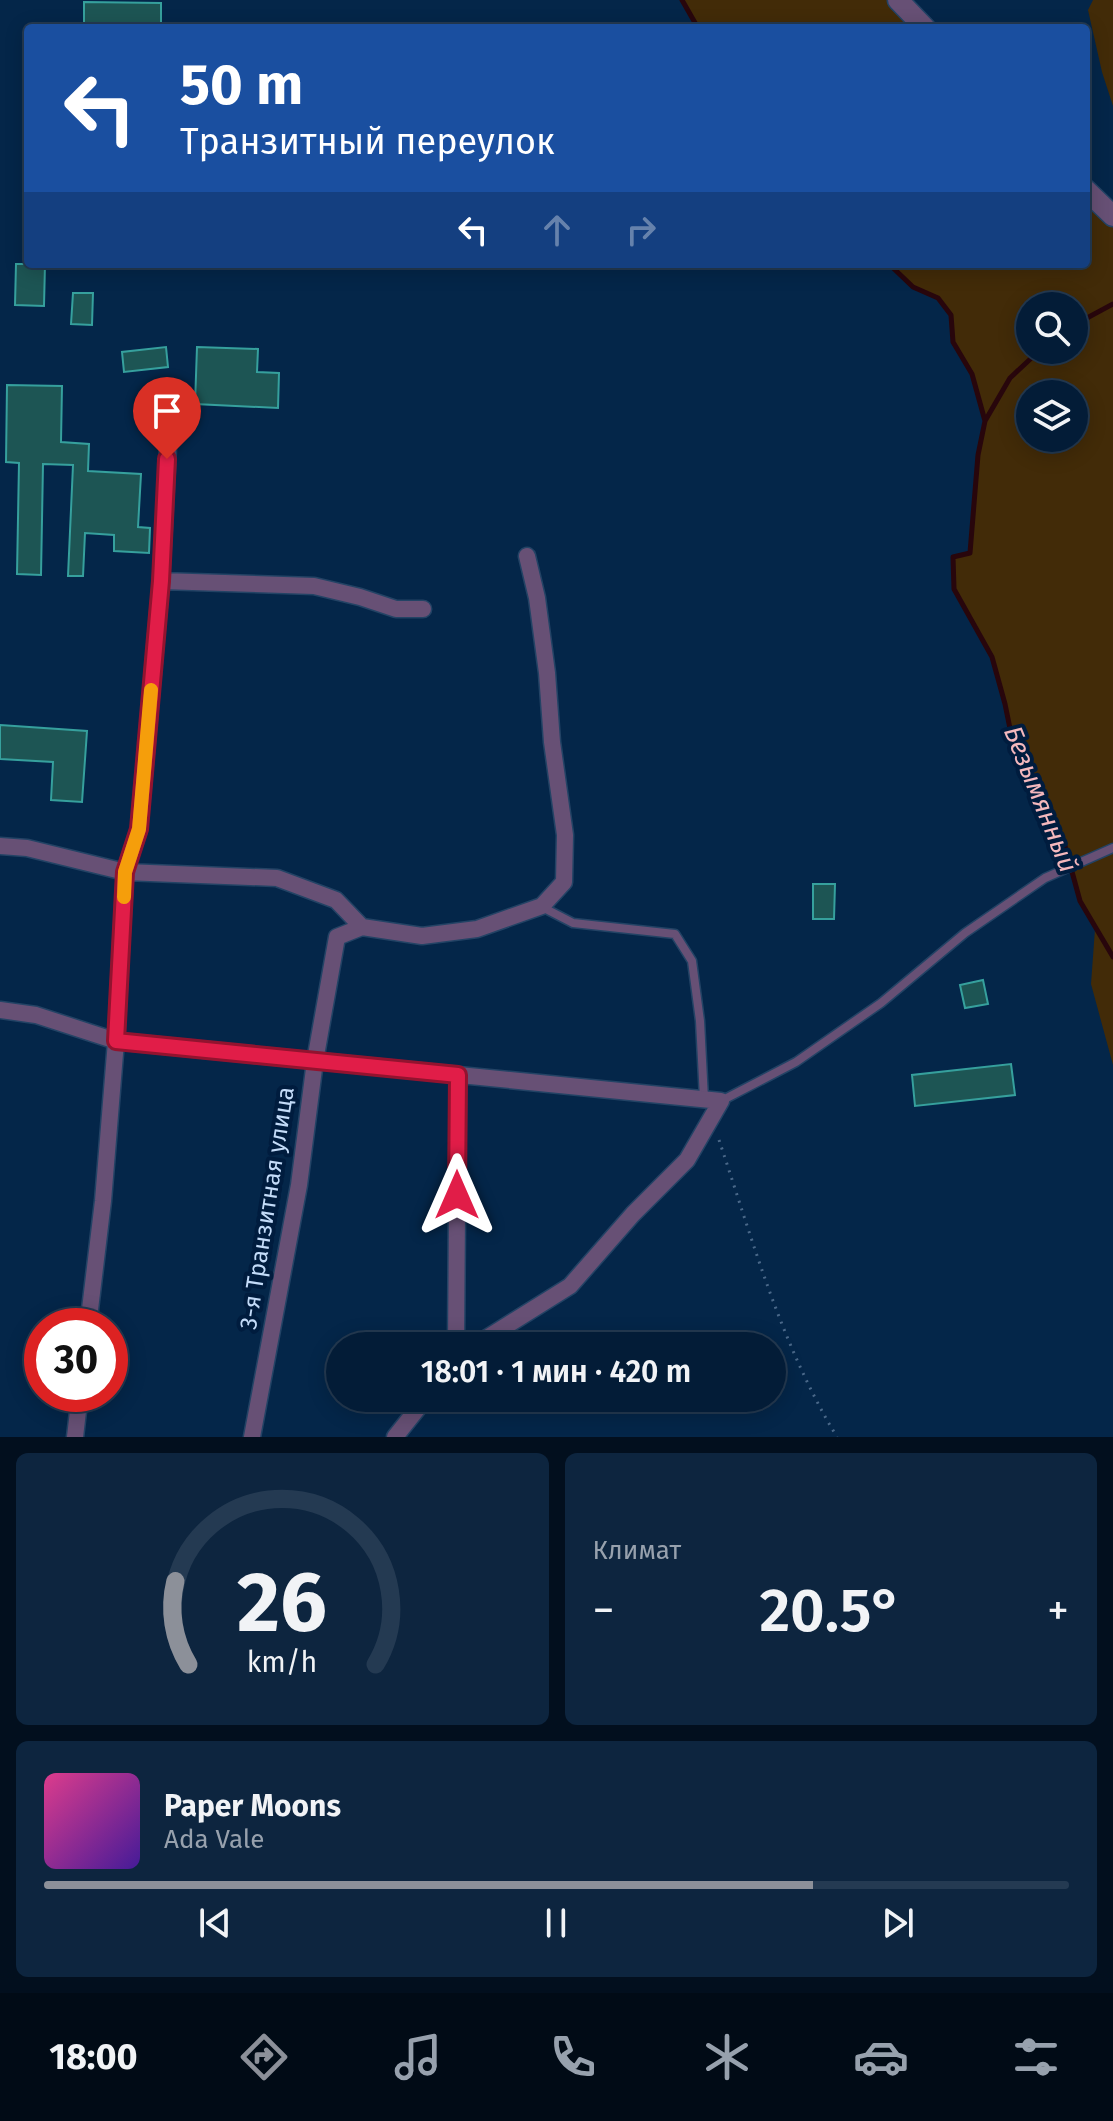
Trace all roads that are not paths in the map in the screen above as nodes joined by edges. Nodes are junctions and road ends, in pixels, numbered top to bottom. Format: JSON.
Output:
{"nodes":[{"id":1,"x":898,"y":0,"type":"edge"},
{"id":2,"x":921,"y":24,"type":"edge"},
{"id":3,"x":1090,"y":194,"type":"edge"},
{"id":4,"x":1113,"y":216,"type":"edge"},
{"id":5,"x":169,"y":428,"type":"dead end"},
{"id":6,"x":527,"y":556,"type":"dead end"},
{"id":7,"x":161,"y":581,"type":"junction"},
{"id":8,"x":423,"y":609,"type":"dead end"},
{"id":9,"x":0,"y":846,"type":"edge"},
{"id":10,"x":1113,"y":848,"type":"edge"},
{"id":11,"x":125,"y":872,"type":"junction"},
{"id":12,"x":542,"y":906,"type":"junction"},
{"id":13,"x":362,"y":927,"type":"junction"},
{"id":14,"x":0,"y":1010,"type":"edge"},
{"id":15,"x":116,"y":1041,"type":"junction"},
{"id":16,"x":315,"y":1061,"type":"junction"},
{"id":17,"x":458,"y":1075,"type":"junction"},
{"id":18,"x":704,"y":1099,"type":"junction"},
{"id":19,"x":721,"y":1101,"type":"junction"},
{"id":20,"x":90,"y":1308,"type":"edge"},
{"id":21,"x":456,"y":1332,"type":"edge"},
{"id":22,"x":496,"y":1332,"type":"edge"},
{"id":23,"x":78,"y":1412,"type":"edge"},
{"id":24,"x":415,"y":1412,"type":"edge"},
{"id":25,"x":75,"y":1437,"type":"edge"},
{"id":26,"x":252,"y":1437,"type":"edge"},
{"id":27,"x":395,"y":1437,"type":"edge"}],
"edges":[{"from":1,"to":2,"type":"street"},
{"from":3,"to":4,"type":"street"},
{"from":5,"to":7,"type":"street"},
{"from":6,"to":12,"type":"street"},
{"from":7,"to":8,"type":"street"},
{"from":7,"to":11,"type":"street"},
{"from":9,"to":11,"type":"street"},
{"from":10,"to":19,"type":"lane"},
{"from":11,"to":13,"type":"street"},
{"from":11,"to":15,"type":"street"},
{"from":12,"to":13,"type":"street"},
{"from":12,"to":18,"type":"lane"},
{"from":13,"to":16,"type":"street","name":"3-я Транзитная улица"},
{"from":14,"to":15,"type":"street"},
{"from":15,"to":16,"type":"street"},
{"from":15,"to":20,"type":"street"},
{"from":16,"to":17,"type":"street"},
{"from":16,"to":26,"type":"street","name":"3-я Транзитная улица"},
{"from":17,"to":18,"type":"street"},
{"from":17,"to":21,"type":"street"},
{"from":18,"to":19,"type":"street"},
{"from":19,"to":22,"type":"street"},
{"from":23,"to":25,"type":"street"},
{"from":24,"to":27,"type":"street"}]}
